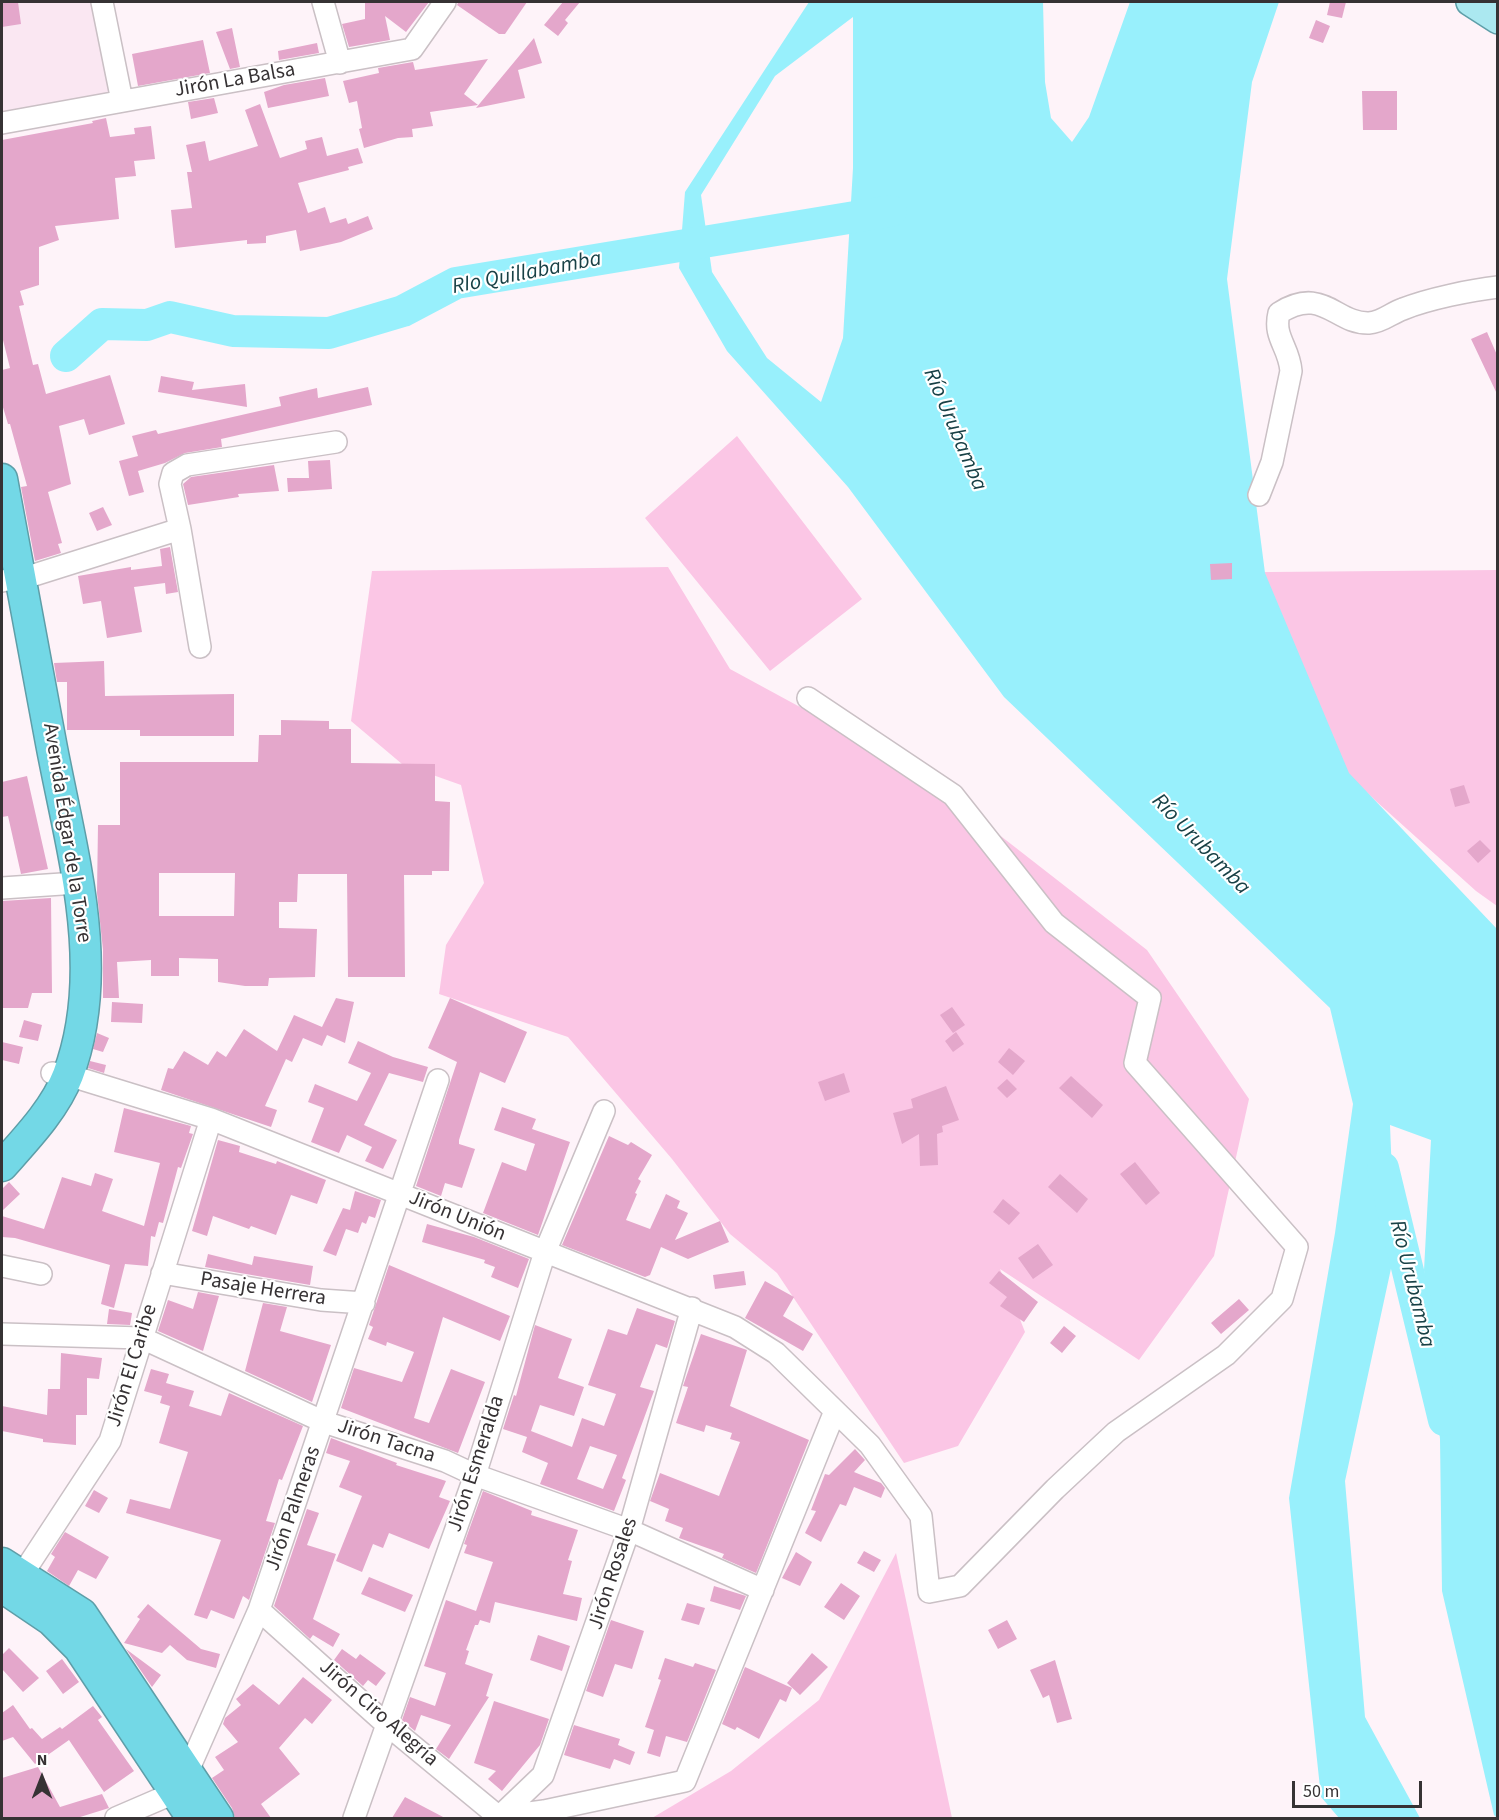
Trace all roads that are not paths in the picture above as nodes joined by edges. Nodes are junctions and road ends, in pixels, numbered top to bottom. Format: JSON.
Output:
{"nodes":[{"id":1,"x":102,"y":2,"type":"edge"},
{"id":2,"x":323,"y":2,"type":"edge"},
{"id":3,"x":445,"y":2,"type":"edge"},
{"id":4,"x":1470,"y":2,"type":"edge"},
{"id":5,"x":1497,"y":20,"type":"edge"},
{"id":6,"x":340,"y":63,"type":"junction"},
{"id":7,"x":122,"y":101,"type":"junction"},
{"id":8,"x":2,"y":123,"type":"edge"},
{"id":9,"x":1497,"y":287,"type":"edge"},
{"id":10,"x":336,"y":442,"type":"dead end"},
{"id":11,"x":2,"y":479,"type":"edge"},
{"id":12,"x":1259,"y":495,"type":"dead end"},
{"id":13,"x":180,"y":529,"type":"junction"},
{"id":14,"x":8,"y":578,"type":"edge"},
{"id":15,"x":201,"y":647,"type":"dead end"},
{"id":16,"x":808,"y":698,"type":"dead end"},
{"id":17,"x":69,"y":884,"type":"junction"},
{"id":18,"x":2,"y":888,"type":"edge"},
{"id":19,"x":60,"y":1074,"type":"junction"},
{"id":20,"x":438,"y":1080,"type":"dead end"},
{"id":21,"x":604,"y":1111,"type":"dead end"},
{"id":22,"x":211,"y":1119,"type":"junction"},
{"id":23,"x":2,"y":1144,"type":"edge"},
{"id":24,"x":2,"y":1166,"type":"edge"},
{"id":25,"x":398,"y":1193,"type":"junction"},
{"id":26,"x":545,"y":1252,"type":"junction"},
{"id":27,"x":2,"y":1266,"type":"edge"},
{"id":28,"x":162,"y":1273,"type":"junction"},
{"id":29,"x":41,"y":1274,"type":"dead end"},
{"id":30,"x":364,"y":1303,"type":"junction"},
{"id":31,"x":692,"y":1308,"type":"junction"},
{"id":32,"x":2,"y":1334,"type":"edge"},
{"id":33,"x":142,"y":1338,"type":"junction"},
{"id":34,"x":836,"y":1411,"type":"junction"},
{"id":35,"x":324,"y":1422,"type":"junction"},
{"id":36,"x":475,"y":1475,"type":"junction"},
{"id":37,"x":630,"y":1530,"type":"junction"},
{"id":38,"x":9,"y":1579,"type":"edge"},
{"id":39,"x":763,"y":1590,"type":"junction"},
{"id":40,"x":259,"y":1610,"type":"junction"},
{"id":41,"x":385,"y":1723,"type":"junction"},
{"id":42,"x":181,"y":1783,"type":"junction"},
{"id":43,"x":498,"y":1817,"type":"edge"},
{"id":44,"x":116,"y":1818,"type":"edge"},
{"id":45,"x":192,"y":1818,"type":"edge"},
{"id":46,"x":218,"y":1818,"type":"edge"},
{"id":47,"x":354,"y":1818,"type":"edge"}],
"edges":[{"from":1,"to":7,"type":"street"},
{"from":2,"to":6,"type":"street"},
{"from":3,"to":6,"type":"street","name":"Jirón La Balsa"},
{"from":4,"to":5,"type":"main road"},
{"from":6,"to":7,"type":"street","name":"Jirón La Balsa"},
{"from":7,"to":8,"type":"street","name":"Jirón La Balsa"},
{"from":9,"to":12,"type":"street"},
{"from":10,"to":13,"type":"street"},
{"from":11,"to":14,"type":"highway","name":"Avenida Édgar de la Torre"},
{"from":13,"to":14,"type":"street"},
{"from":13,"to":15,"type":"street"},
{"from":14,"to":17,"type":"highway","name":"Avenida Édgar de la Torre"},
{"from":16,"to":34,"type":"street","name":"Jirón Unión"},
{"from":17,"to":18,"type":"street"},
{"from":17,"to":19,"type":"highway","name":"Avenida Édgar de la Torre"},
{"from":19,"to":22,"type":"street","name":"Jirón Unión"},
{"from":19,"to":23,"type":"highway","name":"Avenida Édgar de la Torre"},
{"from":19,"to":24,"type":"highway","name":"Avenida Édgar de la Torre"},
{"from":20,"to":25,"type":"street","name":"Jirón Palmeras"},
{"from":21,"to":26,"type":"street","name":"Jirón Esmeralda"},
{"from":22,"to":25,"type":"street","name":"Jirón Unión"},
{"from":22,"to":28,"type":"street","name":"Jirón El Caribe"},
{"from":25,"to":26,"type":"street","name":"Jirón Unión"},
{"from":25,"to":30,"type":"street","name":"Jirón Palmeras"},
{"from":26,"to":31,"type":"street","name":"Jirón Unión"},
{"from":26,"to":36,"type":"street","name":"Jirón Esmeralda"},
{"from":27,"to":29,"type":"street"},
{"from":28,"to":30,"type":"street","name":"Pasaje Herrera"},
{"from":28,"to":33,"type":"street","name":"Jirón El Caribe"},
{"from":30,"to":35,"type":"street","name":"Jirón Palmeras"},
{"from":31,"to":34,"type":"street","name":"Jirón Unión"},
{"from":31,"to":37,"type":"street","name":"Jirón Rosales"},
{"from":32,"to":33,"type":"street","name":"Jirón Tacna"},
{"from":33,"to":35,"type":"street","name":"Jirón Tacna"},
{"from":33,"to":38,"type":"street","name":"Jirón El Caribe"},
{"from":34,"to":39,"type":"street"},
{"from":35,"to":36,"type":"street","name":"Jirón Tacna"},
{"from":35,"to":40,"type":"street","name":"Jirón Palmeras"},
{"from":36,"to":37,"type":"street","name":"Jirón Tacna"},
{"from":36,"to":41,"type":"street","name":"Jirón Esmeralda"},
{"from":37,"to":39,"type":"street","name":"Jirón Tacna"},
{"from":37,"to":43,"type":"street","name":"Jirón Rosales"},
{"from":38,"to":42,"type":"highway"},
{"from":39,"to":43,"type":"street"},
{"from":40,"to":41,"type":"street","name":"Jirón Ciro Alegría"},
{"from":40,"to":42,"type":"street","name":"Jirón Palmeras"},
{"from":41,"to":43,"type":"street","name":"Jirón Ciro Alegría"},
{"from":41,"to":47,"type":"street","name":"Jirón Esmeralda"},
{"from":42,"to":44,"type":"street"},
{"from":42,"to":45,"type":"highway"},
{"from":42,"to":46,"type":"highway"}]}
